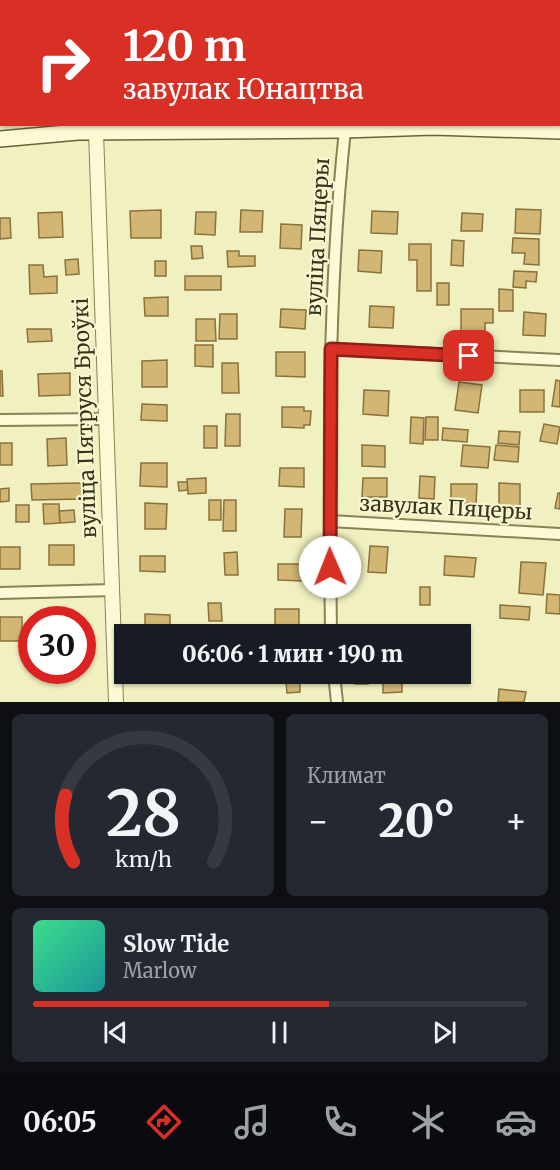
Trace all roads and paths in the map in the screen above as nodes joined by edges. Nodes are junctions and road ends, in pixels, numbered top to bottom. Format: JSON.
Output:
{"nodes":[{"id":1,"x":433,"y":126,"type":"edge"},
{"id":2,"x":79,"y":128,"type":"edge"},
{"id":3,"x":345,"y":130,"type":"junction"},
{"id":4,"x":560,"y":130,"type":"edge"},
{"id":5,"x":96,"y":132,"type":"junction"},
{"id":6,"x":0,"y":139,"type":"edge"},
{"id":7,"x":331,"y":349,"type":"junction"},
{"id":8,"x":560,"y":360,"type":"edge"},
{"id":9,"x":105,"y":419,"type":"junction"},
{"id":10,"x":0,"y":420,"type":"edge"},
{"id":11,"x":330,"y":521,"type":"junction"},
{"id":12,"x":560,"y":534,"type":"edge"},
{"id":13,"x":112,"y":590,"type":"junction"},
{"id":14,"x":0,"y":593,"type":"edge"},
{"id":15,"x":331,"y":624,"type":"edge"},
{"id":16,"x":335,"y":684,"type":"edge"},
{"id":17,"x":116,"y":702,"type":"edge"},
{"id":18,"x":336,"y":702,"type":"edge"}],
"edges":[{"from":1,"to":3,"type":"main road"},
{"from":1,"to":4,"type":"main road"},
{"from":2,"to":5,"type":"main road"},
{"from":2,"to":6,"type":"main road"},
{"from":3,"to":5,"type":"main road"},
{"from":3,"to":7,"type":"street","name":"вуліца Пяцеры"},
{"from":5,"to":9,"type":"street","name":"вуліца Пятруся Броўкі"},
{"from":7,"to":8,"type":"street"},
{"from":7,"to":11,"type":"street","name":"вуліца Пяцеры"},
{"from":9,"to":10,"type":"street"},
{"from":9,"to":13,"type":"street","name":"вуліца Пятруся Броўкі"},
{"from":11,"to":12,"type":"street","name":"завулак Пяцеры"},
{"from":11,"to":15,"type":"street","name":"вуліца Пяцеры"},
{"from":13,"to":14,"type":"street"},
{"from":13,"to":17,"type":"street","name":"вуліца Пятруся Броўкі"},
{"from":16,"to":18,"type":"street"}]}
